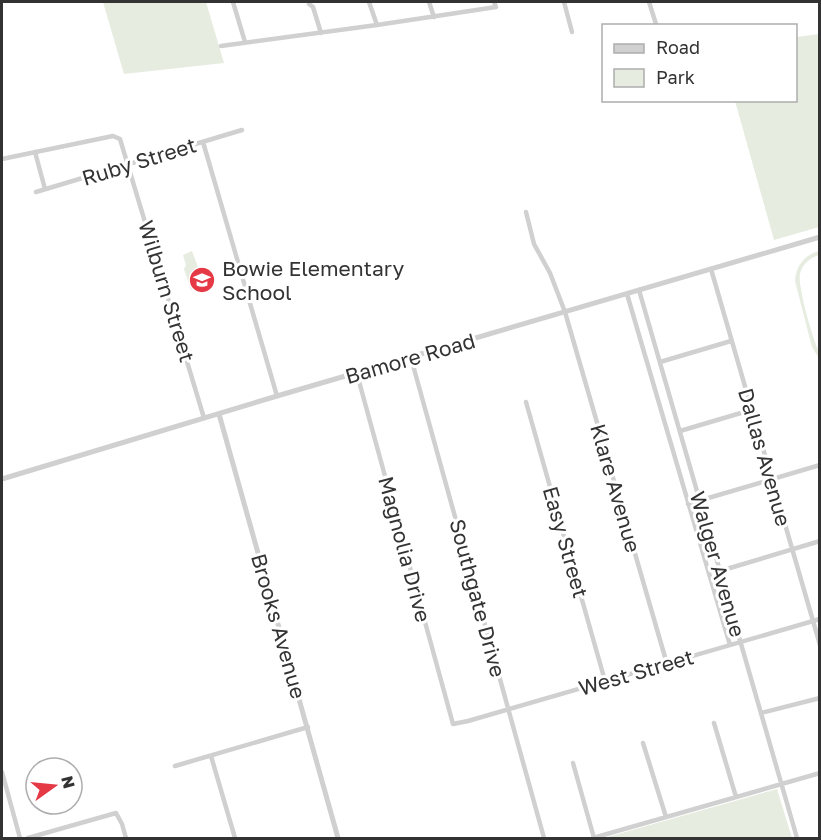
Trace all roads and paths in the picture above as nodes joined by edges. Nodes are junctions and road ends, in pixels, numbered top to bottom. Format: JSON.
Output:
{"nodes":[{"id":1,"x":233,"y":2,"type":"edge"},
{"id":2,"x":369,"y":2,"type":"edge"},
{"id":3,"x":429,"y":2,"type":"edge"},
{"id":4,"x":564,"y":2,"type":"edge"},
{"id":5,"x":649,"y":2,"type":"edge"},
{"id":6,"x":309,"y":4,"type":"dead end"},
{"id":7,"x":495,"y":4,"type":"edge"},
{"id":8,"x":434,"y":17,"type":"junction"},
{"id":9,"x":656,"y":24,"type":"edge"},
{"id":10,"x":377,"y":25,"type":"junction"},
{"id":11,"x":572,"y":32,"type":"dead end"},
{"id":12,"x":321,"y":33,"type":"junction"},
{"id":13,"x":245,"y":42,"type":"junction"},
{"id":14,"x":221,"y":46,"type":"dead end"},
{"id":15,"x":242,"y":130,"type":"dead end"},
{"id":16,"x":203,"y":142,"type":"junction"},
{"id":17,"x":35,"y":152,"type":"junction"},
{"id":18,"x":2,"y":159,"type":"edge"},
{"id":19,"x":129,"y":164,"type":"junction"},
{"id":20,"x":45,"y":189,"type":"junction"},
{"id":21,"x":36,"y":192,"type":"dead end"},
{"id":22,"x":526,"y":212,"type":"dead end"},
{"id":23,"x":819,"y":237,"type":"edge"},
{"id":24,"x":711,"y":270,"type":"junction"},
{"id":25,"x":639,"y":290,"type":"junction"},
{"id":26,"x":627,"y":294,"type":"junction"},
{"id":27,"x":565,"y":312,"type":"junction"},
{"id":28,"x":731,"y":341,"type":"junction"},
{"id":29,"x":411,"y":358,"type":"junction"},
{"id":30,"x":660,"y":362,"type":"junction"},
{"id":31,"x":357,"y":374,"type":"junction"},
{"id":32,"x":277,"y":396,"type":"junction"},
{"id":33,"x":526,"y":402,"type":"dead end"},
{"id":34,"x":751,"y":410,"type":"junction"},
{"id":35,"x":219,"y":414,"type":"junction"},
{"id":36,"x":204,"y":418,"type":"junction"},
{"id":37,"x":680,"y":431,"type":"junction"},
{"id":38,"x":819,"y":465,"type":"edge"},
{"id":39,"x":771,"y":478,"type":"junction"},
{"id":40,"x":2,"y":479,"type":"edge"},
{"id":41,"x":699,"y":500,"type":"junction"},
{"id":42,"x":688,"y":504,"type":"junction"},
{"id":43,"x":819,"y":541,"type":"edge"},
{"id":44,"x":792,"y":550,"type":"junction"},
{"id":45,"x":720,"y":571,"type":"junction"},
{"id":46,"x":819,"y":620,"type":"edge"},
{"id":47,"x":813,"y":621,"type":"junction"},
{"id":48,"x":740,"y":642,"type":"junction"},
{"id":49,"x":729,"y":645,"type":"junction"},
{"id":50,"x":819,"y":645,"type":"edge"},
{"id":51,"x":667,"y":663,"type":"junction"},
{"id":52,"x":605,"y":681,"type":"junction"},
{"id":53,"x":819,"y":698,"type":"edge"},
{"id":54,"x":508,"y":709,"type":"junction"},
{"id":55,"x":761,"y":713,"type":"junction"},
{"id":56,"x":714,"y":723,"type":"dead end"},
{"id":57,"x":453,"y":724,"type":"joint"},
{"id":58,"x":308,"y":727,"type":"junction"},
{"id":59,"x":643,"y":743,"type":"dead end"},
{"id":60,"x":211,"y":756,"type":"junction"},
{"id":61,"x":573,"y":763,"type":"dead end"},
{"id":62,"x":175,"y":766,"type":"dead end"},
{"id":63,"x":2,"y":772,"type":"edge"},
{"id":64,"x":819,"y":773,"type":"edge"},
{"id":65,"x":781,"y":784,"type":"junction"},
{"id":66,"x":736,"y":797,"type":"junction"},
{"id":67,"x":666,"y":817,"type":"junction"},
{"id":68,"x":20,"y":838,"type":"edge"},
{"id":69,"x":28,"y":838,"type":"edge"},
{"id":70,"x":126,"y":838,"type":"edge"},
{"id":71,"x":235,"y":838,"type":"edge"},
{"id":72,"x":338,"y":838,"type":"edge"},
{"id":73,"x":544,"y":838,"type":"edge"},
{"id":74,"x":593,"y":838,"type":"edge"},
{"id":75,"x":797,"y":838,"type":"edge"}],
"edges":[{"from":1,"to":13,"type":"street"},
{"from":2,"to":10,"type":"street"},
{"from":3,"to":8,"type":"street"},
{"from":4,"to":11,"type":"street"},
{"from":5,"to":9,"type":"street"},
{"from":6,"to":12,"type":"street"},
{"from":7,"to":8,"type":"street"},
{"from":8,"to":10,"type":"street"},
{"from":10,"to":12,"type":"street"},
{"from":12,"to":13,"type":"street"},
{"from":13,"to":14,"type":"street"},
{"from":15,"to":16,"type":"street","name":"Ruby Street"},
{"from":16,"to":19,"type":"street","name":"Ruby Street"},
{"from":16,"to":32,"type":"street"},
{"from":17,"to":18,"type":"street","name":"Wilburn Street"},
{"from":17,"to":19,"type":"street","name":"Wilburn Street"},
{"from":17,"to":20,"type":"street"},
{"from":19,"to":20,"type":"street","name":"Ruby Street"},
{"from":19,"to":36,"type":"street","name":"Wilburn Street"},
{"from":20,"to":21,"type":"street","name":"Ruby Street"},
{"from":22,"to":27,"type":"street","name":"Klare Avenue"},
{"from":23,"to":24,"type":"street","name":"Bamore Road"},
{"from":24,"to":25,"type":"street","name":"Bamore Road"},
{"from":24,"to":28,"type":"street","name":"Dallas Avenue"},
{"from":25,"to":26,"type":"street","name":"Bamore Road"},
{"from":25,"to":30,"type":"street","name":"Walger Avenue"},
{"from":26,"to":27,"type":"street","name":"Bamore Road"},
{"from":26,"to":42,"type":"street","name":"Walger Avenue"},
{"from":27,"to":29,"type":"street","name":"Bamore Road"},
{"from":27,"to":51,"type":"street","name":"Klare Avenue"},
{"from":28,"to":30,"type":"street"},
{"from":28,"to":34,"type":"street","name":"Dallas Avenue"},
{"from":29,"to":31,"type":"street","name":"Bamore Road"},
{"from":29,"to":54,"type":"street","name":"Southgate Drive"},
{"from":30,"to":37,"type":"street","name":"Walger Avenue"},
{"from":31,"to":32,"type":"street","name":"Bamore Road"},
{"from":31,"to":57,"type":"street","name":"Magnolia Drive"},
{"from":32,"to":35,"type":"street","name":"Bamore Road"},
{"from":33,"to":52,"type":"street","name":"Easy Street"},
{"from":34,"to":37,"type":"street"},
{"from":34,"to":39,"type":"street","name":"Dallas Avenue"},
{"from":35,"to":36,"type":"street","name":"Bamore Road"},
{"from":35,"to":58,"type":"street","name":"Brooks Avenue"},
{"from":36,"to":40,"type":"street","name":"Bamore Road"},
{"from":37,"to":41,"type":"street","name":"Walger Avenue"},
{"from":38,"to":39,"type":"street"},
{"from":39,"to":41,"type":"street"},
{"from":39,"to":44,"type":"street","name":"Dallas Avenue"},
{"from":41,"to":42,"type":"street"},
{"from":41,"to":45,"type":"street","name":"Walger Avenue"},
{"from":42,"to":49,"type":"street","name":"Walger Avenue"},
{"from":43,"to":44,"type":"street"},
{"from":44,"to":45,"type":"street"},
{"from":44,"to":47,"type":"street","name":"Dallas Avenue"},
{"from":45,"to":48,"type":"street","name":"Walger Avenue"},
{"from":46,"to":47,"type":"street","name":"West Street"},
{"from":47,"to":48,"type":"street","name":"West Street"},
{"from":47,"to":50,"type":"street","name":"Dallas Avenue"},
{"from":48,"to":49,"type":"street","name":"West Street"},
{"from":48,"to":55,"type":"street","name":"Walger Avenue"},
{"from":49,"to":51,"type":"street","name":"West Street"},
{"from":51,"to":52,"type":"street","name":"West Street"},
{"from":52,"to":54,"type":"street","name":"West Street"},
{"from":53,"to":55,"type":"street"},
{"from":54,"to":57,"type":"street","name":"West Street"},
{"from":54,"to":73,"type":"street","name":"Southgate Drive"},
{"from":55,"to":65,"type":"street","name":"Walger Avenue"},
{"from":56,"to":66,"type":"street"},
{"from":58,"to":60,"type":"street"},
{"from":58,"to":72,"type":"street","name":"Brooks Avenue"},
{"from":59,"to":67,"type":"street"},
{"from":60,"to":62,"type":"street"},
{"from":60,"to":71,"type":"street"},
{"from":61,"to":74,"type":"street"},
{"from":63,"to":68,"type":"street"},
{"from":64,"to":65,"type":"street"},
{"from":65,"to":66,"type":"street"},
{"from":65,"to":75,"type":"street","name":"Walger Avenue"},
{"from":66,"to":67,"type":"street"},
{"from":67,"to":74,"type":"street"},
{"from":69,"to":70,"type":"street"}]}
